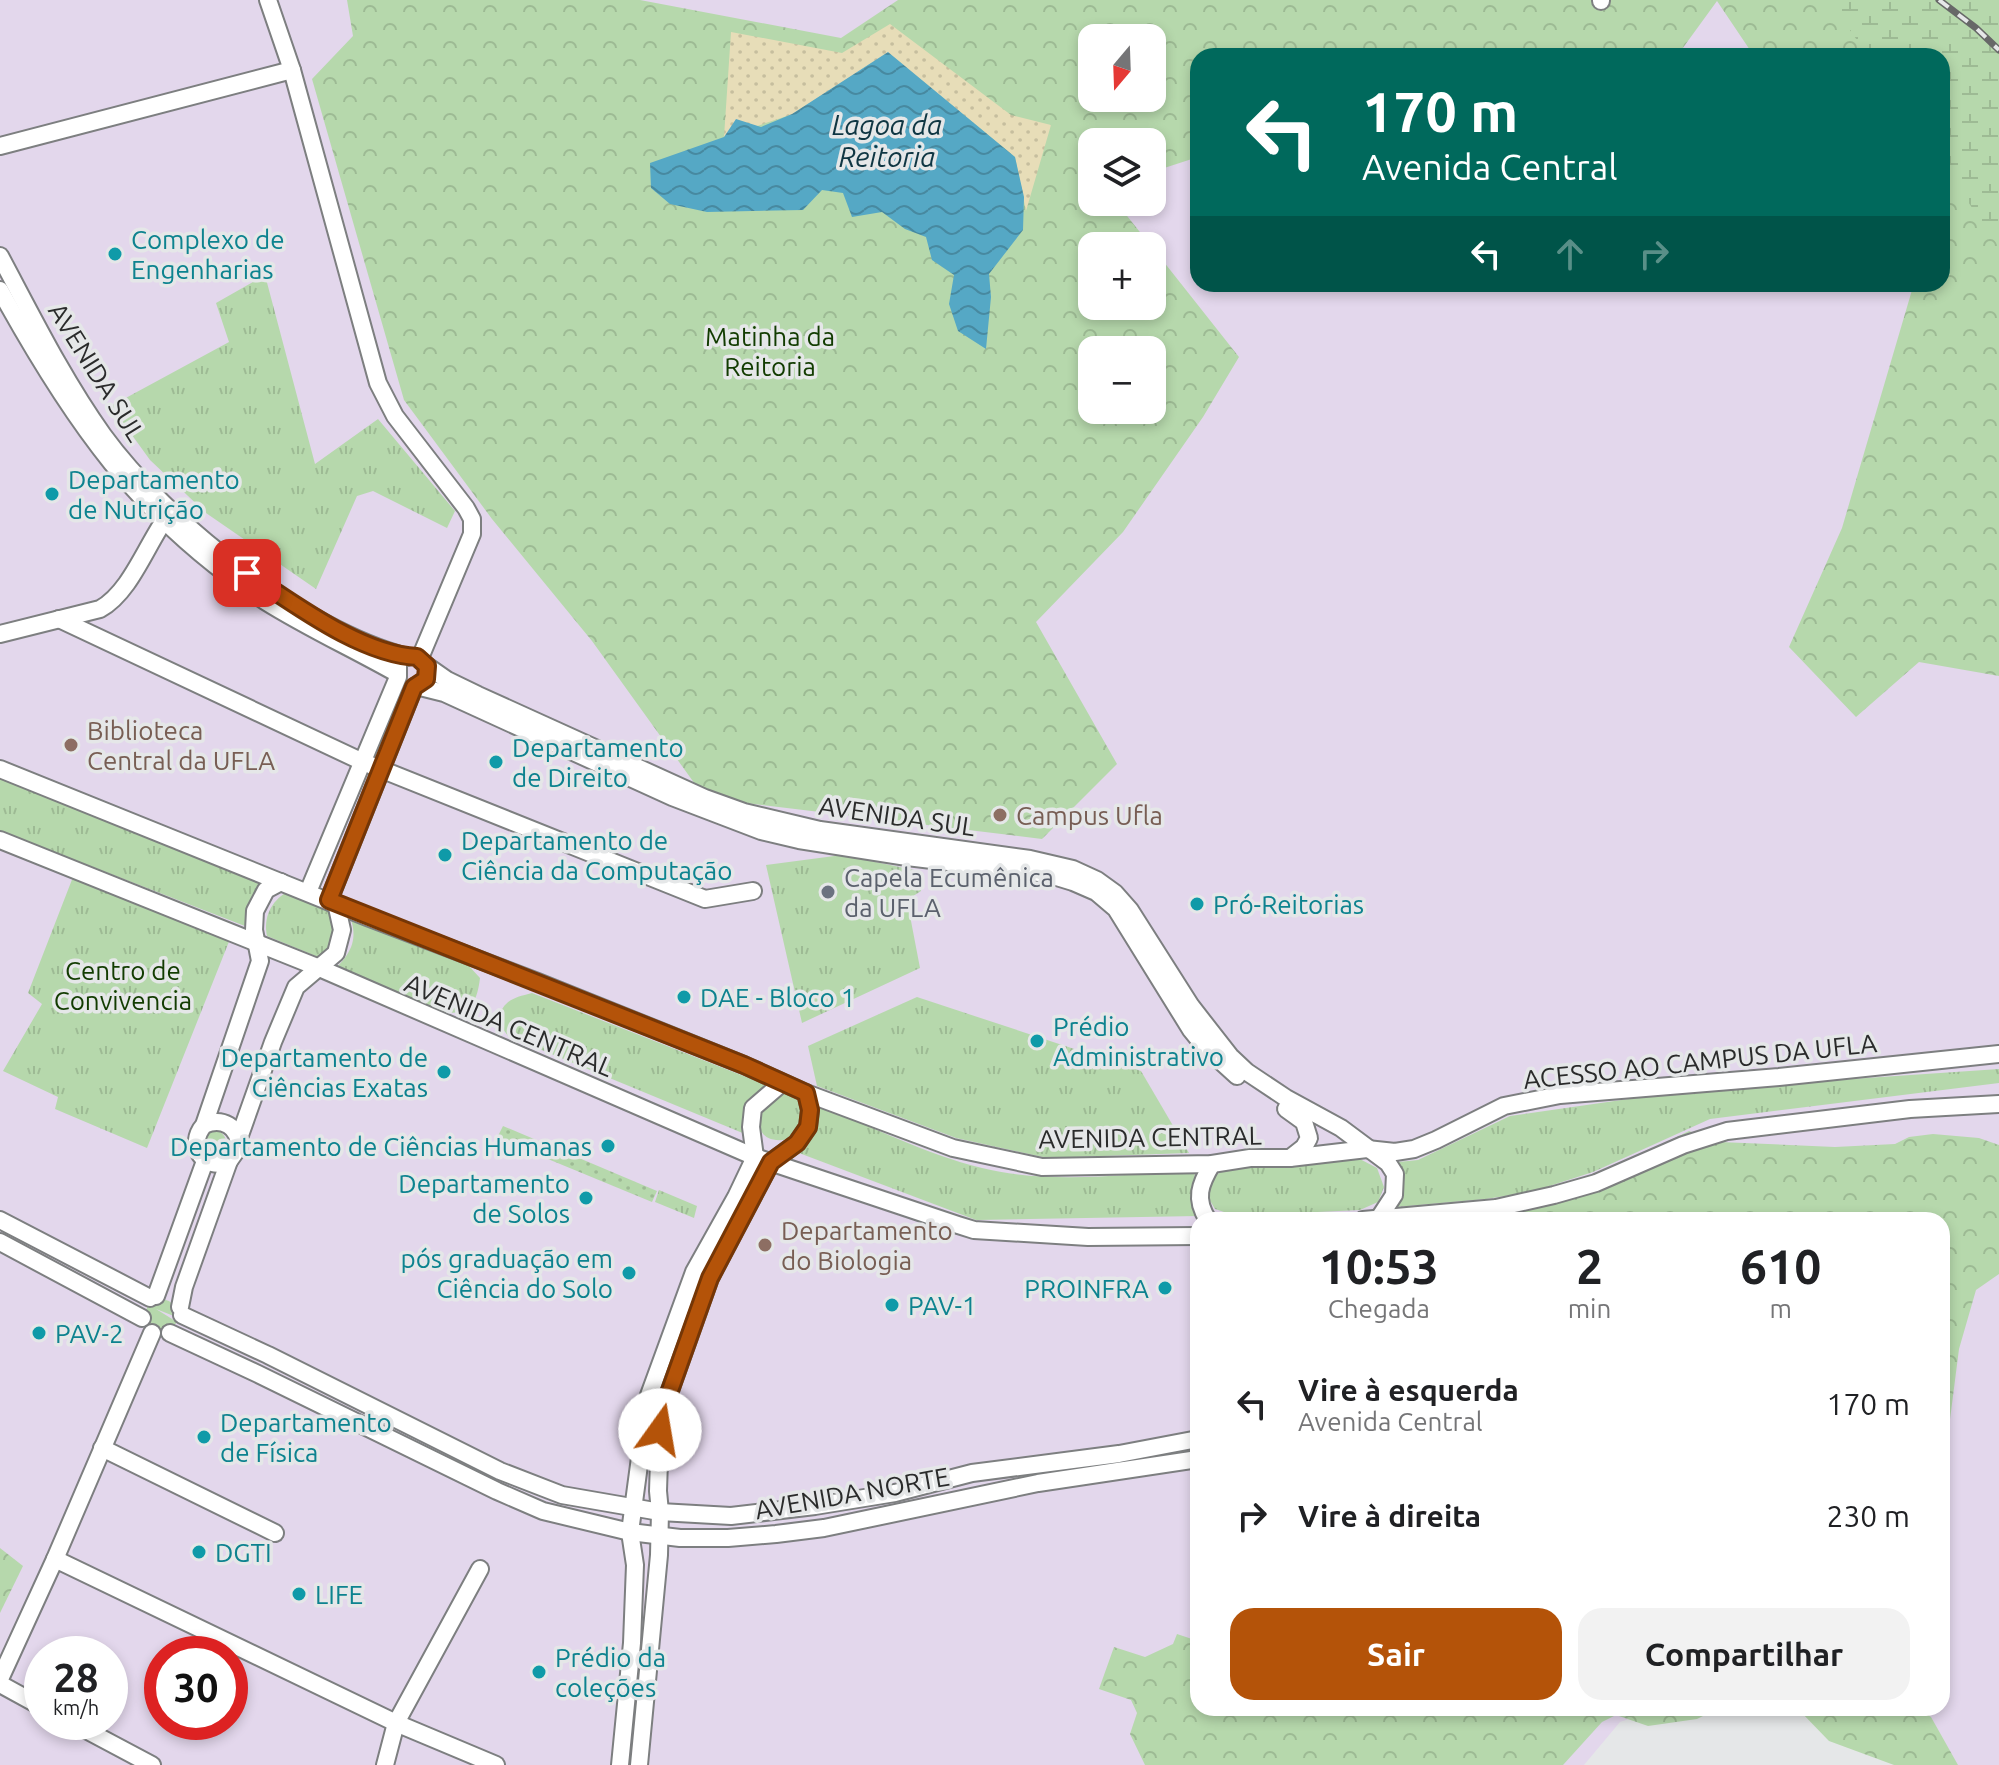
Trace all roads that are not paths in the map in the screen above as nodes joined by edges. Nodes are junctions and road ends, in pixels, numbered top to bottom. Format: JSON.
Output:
{"nodes":[{"id":1,"x":268,"y":0,"type":"edge"},
{"id":2,"x":292,"y":70,"type":"junction"},
{"id":3,"x":0,"y":146,"type":"edge"},
{"id":4,"x":0,"y":256,"type":"edge"},
{"id":5,"x":0,"y":290,"type":"edge"},
{"id":6,"x":167,"y":516,"type":"junction"},
{"id":7,"x":59,"y":619,"type":"junction"},
{"id":8,"x":0,"y":634,"type":"edge"},
{"id":9,"x":418,"y":660,"type":"junction"},
{"id":10,"x":398,"y":676,"type":"junction"},
{"id":11,"x":415,"y":687,"type":"junction"},
{"id":12,"x":363,"y":762,"type":"junction"},
{"id":13,"x":380,"y":768,"type":"junction"},
{"id":14,"x":0,"y":769,"type":"edge"},
{"id":15,"x":0,"y":840,"type":"edge"},
{"id":16,"x":281,"y":882,"type":"junction"},
{"id":17,"x":753,"y":891,"type":"dead end"},
{"id":18,"x":308,"y":892,"type":"junction"},
{"id":19,"x":332,"y":902,"type":"junction"},
{"id":20,"x":258,"y":943,"type":"junction"},
{"id":21,"x":317,"y":967,"type":"junction"},
{"id":22,"x":1999,"y":1054,"type":"edge"},
{"id":23,"x":782,"y":1083,"type":"junction"},
{"id":24,"x":806,"y":1093,"type":"junction"},
{"id":25,"x":1999,"y":1104,"type":"edge"},
{"id":26,"x":204,"y":1125,"type":"junction"},
{"id":27,"x":239,"y":1138,"type":"junction"},
{"id":28,"x":1367,"y":1149,"type":"junction"},
{"id":29,"x":1290,"y":1158,"type":"junction"},
{"id":30,"x":763,"y":1160,"type":"junction"},
{"id":31,"x":205,"y":1161,"type":"junction"},
{"id":32,"x":229,"y":1161,"type":"junction"},
{"id":33,"x":1212,"y":1164,"type":"junction"},
{"id":34,"x":1205,"y":1212,"type":"edge"},
{"id":35,"x":1378,"y":1212,"type":"edge"},
{"id":36,"x":1451,"y":1212,"type":"edge"},
{"id":37,"x":0,"y":1220,"type":"edge"},
{"id":38,"x":1190,"y":1236,"type":"edge"},
{"id":39,"x":0,"y":1242,"type":"edge"},
{"id":40,"x":153,"y":1297,"type":"junction"},
{"id":41,"x":181,"y":1311,"type":"junction"},
{"id":42,"x":142,"y":1318,"type":"junction"},
{"id":43,"x":152,"y":1333,"type":"junction"},
{"id":44,"x":170,"y":1333,"type":"junction"},
{"id":45,"x":1190,"y":1441,"type":"edge"},
{"id":46,"x":102,"y":1448,"type":"junction"},
{"id":47,"x":1190,"y":1460,"type":"edge"},
{"id":48,"x":634,"y":1506,"type":"junction"},
{"id":49,"x":660,"y":1512,"type":"junction"},
{"id":50,"x":630,"y":1532,"type":"junction"},
{"id":51,"x":275,"y":1533,"type":"dead end"},
{"id":52,"x":660,"y":1535,"type":"junction"},
{"id":53,"x":55,"y":1559,"type":"junction"},
{"id":54,"x":480,"y":1569,"type":"dead end"},
{"id":55,"x":0,"y":1682,"type":"edge"},
{"id":56,"x":24,"y":1696,"type":"edge"},
{"id":57,"x":396,"y":1723,"type":"junction"},
{"id":58,"x":105,"y":1740,"type":"edge"},
{"id":59,"x":152,"y":1765,"type":"edge"},
{"id":60,"x":385,"y":1765,"type":"edge"},
{"id":61,"x":496,"y":1765,"type":"edge"},
{"id":62,"x":620,"y":1765,"type":"edge"},
{"id":63,"x":639,"y":1765,"type":"edge"}],
"edges":[{"from":1,"to":2,"type":"street"},
{"from":2,"to":3,"type":"street"},
{"from":2,"to":9,"type":"street"},
{"from":4,"to":6,"type":"street","name":"AVENIDA SUL"},
{"from":5,"to":6,"type":"street","name":"AVENIDA SUL"},
{"from":6,"to":7,"type":"street"},
{"from":6,"to":9,"type":"street","name":"AVENIDA SUL"},
{"from":6,"to":10,"type":"street","name":"AVENIDA SUL"},
{"from":7,"to":8,"type":"street"},
{"from":7,"to":12,"type":"street"},
{"from":9,"to":10,"type":"street"},
{"from":9,"to":11,"type":"street"},
{"from":9,"to":28,"type":"street","name":"AVENIDA SUL"},
{"from":10,"to":11,"type":"street"},
{"from":10,"to":12,"type":"street"},
{"from":11,"to":13,"type":"street"},
{"from":11,"to":29,"type":"street","name":"AVENIDA SUL"},
{"from":12,"to":13,"type":"street"},
{"from":12,"to":18,"type":"street"},
{"from":13,"to":17,"type":"street"},
{"from":13,"to":19,"type":"street"},
{"from":14,"to":16,"type":"street","name":"AVENIDA CENTRAL"},
{"from":15,"to":20,"type":"street","name":"AVENIDA CENTRAL"},
{"from":16,"to":18,"type":"street","name":"AVENIDA CENTRAL"},
{"from":16,"to":20,"type":"street"},
{"from":18,"to":19,"type":"street","name":"AVENIDA CENTRAL"},
{"from":19,"to":21,"type":"street"},
{"from":19,"to":23,"type":"street","name":"AVENIDA CENTRAL"},
{"from":20,"to":21,"type":"street","name":"AVENIDA CENTRAL"},
{"from":20,"to":26,"type":"street"},
{"from":21,"to":27,"type":"street"},
{"from":21,"to":30,"type":"street","name":"AVENIDA CENTRAL"},
{"from":22,"to":28,"type":"street","name":"ACESSO AO CAMPUS DA UFLA"},
{"from":23,"to":24,"type":"street","name":"AVENIDA CENTRAL"},
{"from":23,"to":30,"type":"street"},
{"from":24,"to":30,"type":"street"},
{"from":24,"to":33,"type":"street","name":"AVENIDA CENTRAL"},
{"from":25,"to":36,"type":"street"},
{"from":26,"to":27,"type":"street"},
{"from":26,"to":31,"type":"street"},
{"from":27,"to":32,"type":"street"},
{"from":28,"to":29,"type":"street","name":"AVENIDA CENTRAL"},
{"from":28,"to":35,"type":"street","name":"AVENIDA SUL"},
{"from":29,"to":33,"type":"street","name":"AVENIDA CENTRAL"},
{"from":30,"to":38,"type":"street","name":"AVENIDA CENTRAL"},
{"from":30,"to":48,"type":"street"},
{"from":30,"to":49,"type":"street"},
{"from":31,"to":32,"type":"street"},
{"from":31,"to":40,"type":"street"},
{"from":32,"to":41,"type":"street"},
{"from":33,"to":34,"type":"street"},
{"from":37,"to":40,"type":"street"},
{"from":39,"to":42,"type":"street"},
{"from":40,"to":41,"type":"street"},
{"from":40,"to":42,"type":"street"},
{"from":41,"to":44,"type":"street"},
{"from":41,"to":48,"type":"street","name":"AVENIDA NORTE"},
{"from":42,"to":43,"type":"street"},
{"from":43,"to":44,"type":"street"},
{"from":43,"to":46,"type":"street"},
{"from":44,"to":50,"type":"street","name":"AVENIDA NORTE"},
{"from":45,"to":49,"type":"street","name":"AVENIDA NORTE"},
{"from":46,"to":51,"type":"street"},
{"from":46,"to":53,"type":"street"},
{"from":47,"to":52,"type":"street","name":"AVENIDA NORTE"},
{"from":48,"to":49,"type":"street","name":"AVENIDA NORTE"},
{"from":48,"to":50,"type":"street"},
{"from":49,"to":52,"type":"street"},
{"from":50,"to":52,"type":"street","name":"AVENIDA NORTE"},
{"from":50,"to":62,"type":"street"},
{"from":52,"to":63,"type":"street"},
{"from":53,"to":55,"type":"street"},
{"from":53,"to":57,"type":"street"},
{"from":54,"to":57,"type":"street"},
{"from":55,"to":56,"type":"street"},
{"from":57,"to":60,"type":"street"},
{"from":57,"to":61,"type":"street"},
{"from":58,"to":59,"type":"street"}]}
